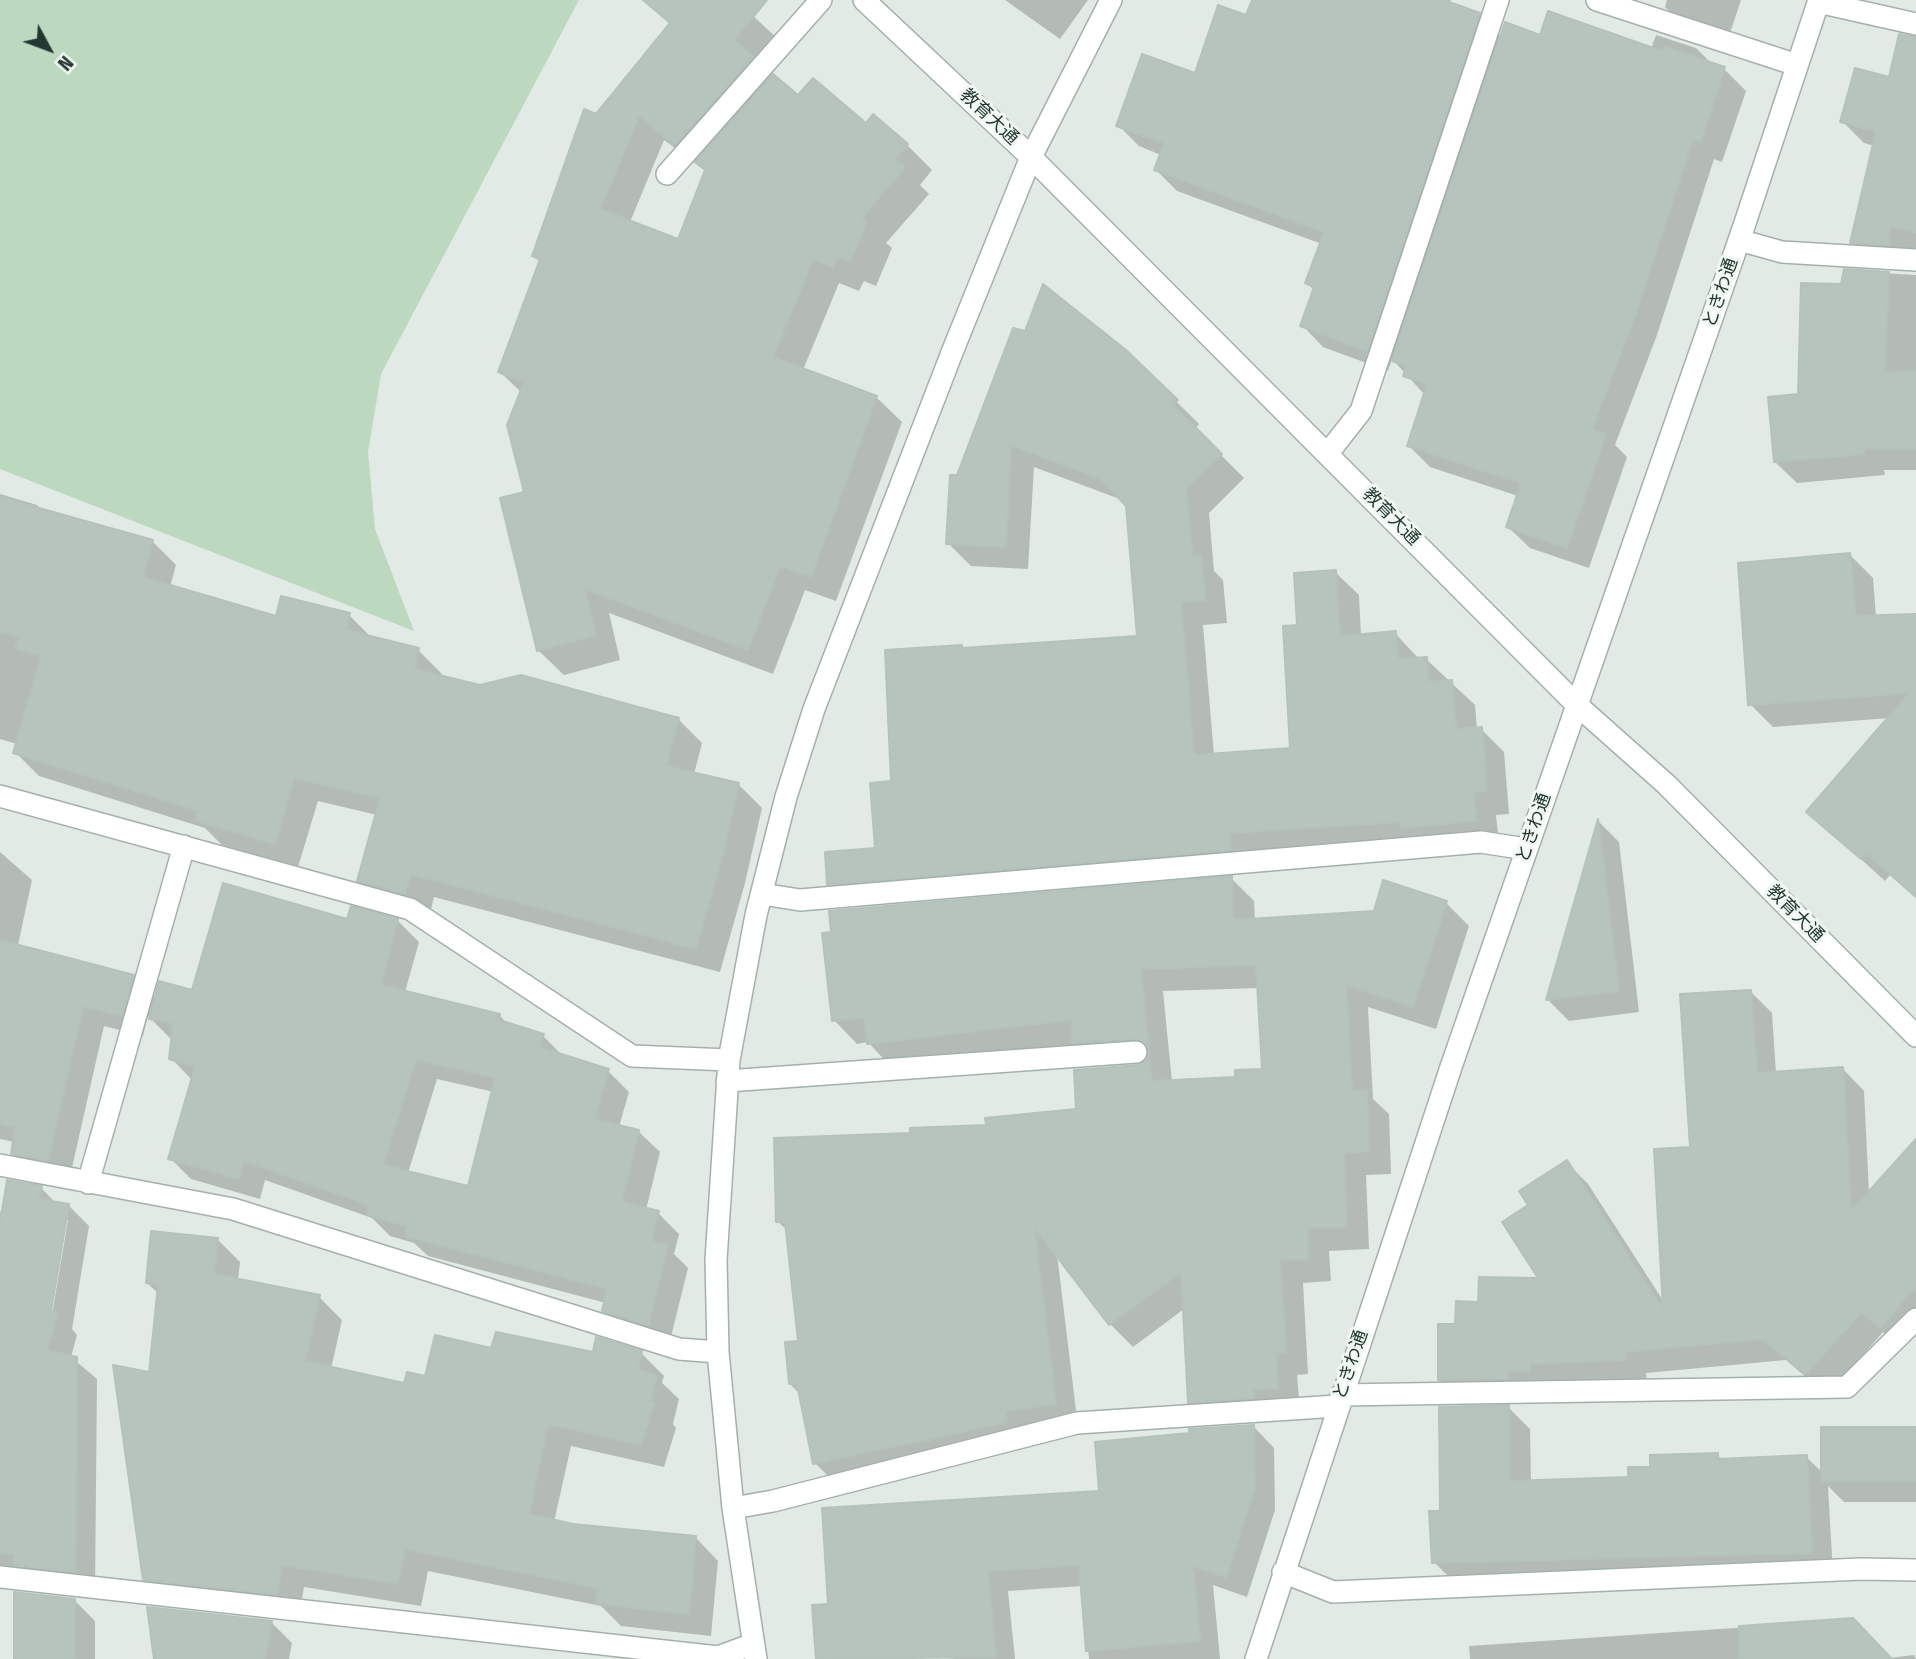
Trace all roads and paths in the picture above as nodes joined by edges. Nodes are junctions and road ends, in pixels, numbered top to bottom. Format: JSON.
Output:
{"nodes":[{"id":1,"x":821,"y":0,"type":"edge"},
{"id":2,"x":864,"y":0,"type":"edge"},
{"id":3,"x":1111,"y":0,"type":"edge"},
{"id":4,"x":1498,"y":0,"type":"edge"},
{"id":5,"x":1597,"y":0,"type":"edge"},
{"id":6,"x":1819,"y":1,"type":"edge"},
{"id":7,"x":1916,"y":23,"type":"edge"},
{"id":8,"x":1797,"y":65,"type":"junction"},
{"id":9,"x":1031,"y":157,"type":"junction"},
{"id":10,"x":667,"y":174,"type":"dead end"},
{"id":11,"x":1739,"y":240,"type":"junction"},
{"id":12,"x":1916,"y":260,"type":"edge"},
{"id":13,"x":1328,"y":453,"type":"junction"},
{"id":14,"x":1577,"y":705,"type":"junction"},
{"id":15,"x":0,"y":796,"type":"edge"},
{"id":16,"x":184,"y":846,"type":"junction"},
{"id":17,"x":1526,"y":849,"type":"junction"},
{"id":18,"x":762,"y":894,"type":"junction"},
{"id":19,"x":1913,"y":1028,"type":"edge"},
{"id":20,"x":1136,"y":1052,"type":"dead end"},
{"id":21,"x":728,"y":1070,"type":"junction"},
{"id":22,"x":0,"y":1165,"type":"edge"},
{"id":23,"x":88,"y":1182,"type":"junction"},
{"id":24,"x":1916,"y":1319,"type":"edge"},
{"id":25,"x":718,"y":1352,"type":"junction"},
{"id":26,"x":1339,"y":1401,"type":"junction"},
{"id":27,"x":733,"y":1508,"type":"junction"},
{"id":28,"x":1916,"y":1570,"type":"edge"},
{"id":29,"x":1283,"y":1572,"type":"junction"},
{"id":30,"x":0,"y":1577,"type":"edge"},
{"id":31,"x":755,"y":1652,"type":"edge"},
{"id":32,"x":1256,"y":1659,"type":"edge"}],
"edges":[{"from":1,"to":10,"type":"street"},
{"from":2,"to":9,"type":"street","name":"教育大通"},
{"from":3,"to":9,"type":"street"},
{"from":4,"to":13,"type":"street"},
{"from":5,"to":8,"type":"street"},
{"from":6,"to":7,"type":"street"},
{"from":6,"to":8,"type":"street","name":"ときわ通"},
{"from":8,"to":11,"type":"street","name":"ときわ通"},
{"from":9,"to":13,"type":"street","name":"教育大通"},
{"from":9,"to":18,"type":"street"},
{"from":11,"to":12,"type":"street"},
{"from":11,"to":14,"type":"street","name":"ときわ通"},
{"from":13,"to":14,"type":"street","name":"教育大通"},
{"from":14,"to":17,"type":"street","name":"ときわ通"},
{"from":14,"to":19,"type":"street","name":"教育大通"},
{"from":15,"to":16,"type":"street"},
{"from":16,"to":21,"type":"street"},
{"from":16,"to":23,"type":"street"},
{"from":17,"to":18,"type":"street"},
{"from":17,"to":26,"type":"street","name":"ときわ通"},
{"from":18,"to":21,"type":"street"},
{"from":20,"to":21,"type":"street"},
{"from":21,"to":25,"type":"street"},
{"from":22,"to":23,"type":"street"},
{"from":23,"to":25,"type":"street"},
{"from":24,"to":26,"type":"street"},
{"from":25,"to":27,"type":"street"},
{"from":26,"to":27,"type":"street"},
{"from":26,"to":29,"type":"street","name":"ときわ通"},
{"from":27,"to":31,"type":"street"},
{"from":28,"to":29,"type":"street"},
{"from":29,"to":32,"type":"street","name":"ときわ通"},
{"from":30,"to":31,"type":"street"}]}
